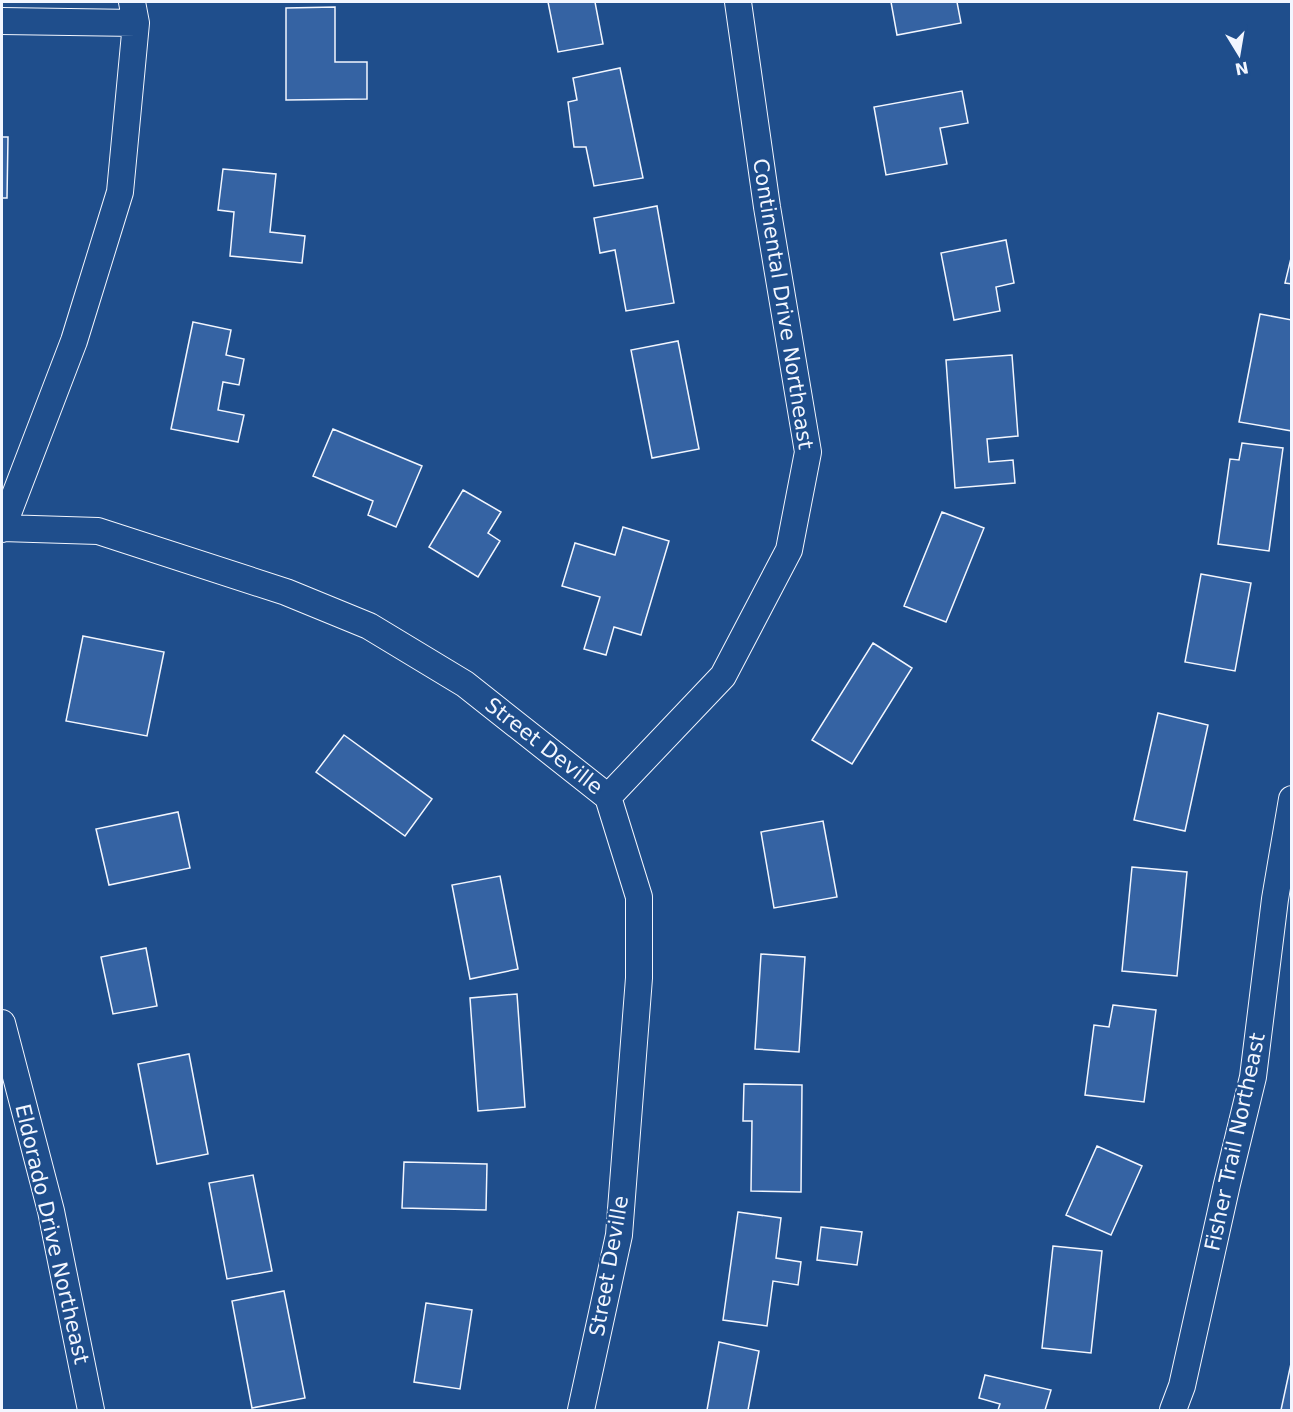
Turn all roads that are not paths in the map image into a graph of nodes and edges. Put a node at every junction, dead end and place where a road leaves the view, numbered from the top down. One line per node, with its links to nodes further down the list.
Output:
1 (738, 2): 5 (street, Continental Drive Northeast)
2 (134, 12): 3 (street); 4 (street)
3 (2, 21)
4 (2, 528): 5 (street, Street Deville)
5 (608, 797): 9 (street, Street Deville)
6 (1292, 800): 10 (street, Fisher Trail Northeast)
7 (2, 1023): 8 (street, Eldorado Drive Northeast)
8 (91, 1410)
9 (581, 1410)
10 (1173, 1410)

